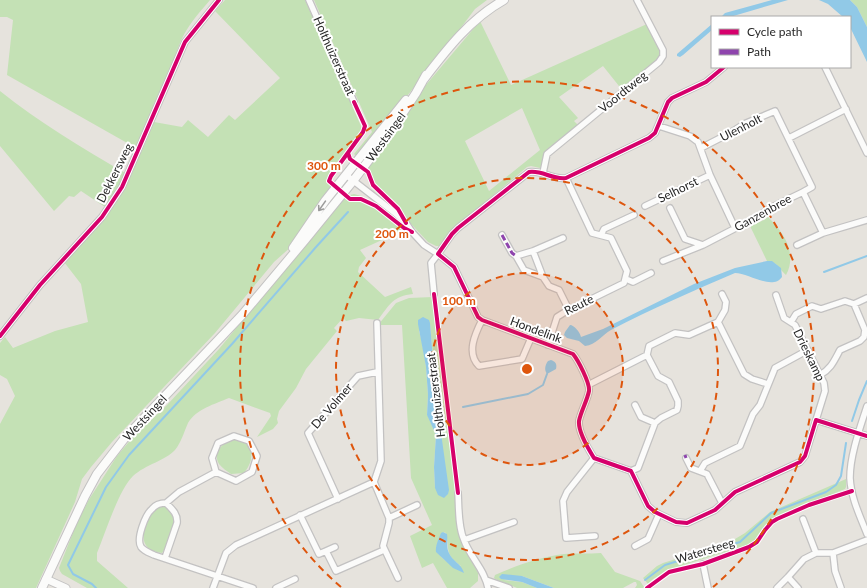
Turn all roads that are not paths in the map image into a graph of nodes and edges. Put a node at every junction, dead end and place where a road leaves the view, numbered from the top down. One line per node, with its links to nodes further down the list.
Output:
1 (219, 0): 49 (street, Dekkersweg)
2 (309, 0): 8 (street, Holthuizerstraat)
3 (504, 0): 7 (main road, Westsingel)
4 (636, 0): 14 (street, Voordtweg)
5 (723, 68): 10 (street)
6 (826, 68): 9 (street)
7 (426, 75): 15 (main road, Westsingel); 18 (main road, Westsingel)
8 (354, 102)
9 (846, 109): 11 (street); 13 (street)
10 (659, 126): 12 (street, Selhorst); 17 (street)
11 (789, 138): 12 (street, Ulenholt); 19 (street, Ulenholt)
12 (701, 148): 16 (street, Selhorst)
13 (867, 153)
14 (543, 173): 17 (street); 32 (street)
15 (346, 175): 18 (street); 35 (main road, Westsingel, one-way to 35)
16 (710, 175): 20 (street, Selhorst); 24 (street, Selhorst)
17 (566, 178): 27 (street)
18 (353, 181): 32 (street); 35 (main road, Westsingel)
19 (803, 192): 24 (street, Ganzenbree); 25 (street, Ganzenbree)
20 (645, 206)
21 (670, 208): 29 (street)
22 (634, 215): 27 (street)
23 (867, 220): 25 (street)
24 (735, 228): 29 (street, Ganzenbree)
25 (823, 234): 30 (street)
26 (502, 235): 33 (street)
27 (601, 235): 38 (street)
28 (563, 238): 31 (street)
29 (703, 245): 34 (street, Ganzenbree)
30 (797, 245)
31 (533, 251): 33 (street); 37 (street)
32 (438, 254): 39 (street); 45 (street)
33 (516, 256): 37 (street)
34 (663, 261)
35 (280, 269): 95 (main road, Westsingel)
36 (651, 273): 38 (street, Reute)
37 (543, 277): 44 (street)
38 (626, 279): 44 (street, Reute)
39 (434, 294)
40 (722, 294): 47 (street)
41 (776, 295): 48 (street, Drieskamp)
42 (867, 298): 43 (street)
43 (854, 304): 48 (street); 55 (street)
44 (569, 310): 51 (street, Reute)
45 (482, 320): 50 (street, Hondelink); 50 (street)
46 (377, 322): 54 (street)
47 (718, 322): 53 (street); 56 (street)
48 (791, 322): 52 (street, Drieskamp)
49 (0, 336)
50 (531, 338): 51 (street, Hondelink)
51 (548, 345): 57 (street, Hondelink)
52 (808, 350): 55 (street, Drieskamp); 56 (street)
53 (647, 355): 57 (street); 61 (street)
54 (377, 372): 69 (street); 71 (street, De Volmer)
55 (820, 375): 60 (street, Drieskamp)
56 (768, 384): 66 (street)
57 (588, 385): 64 (street)
58 (635, 405): 61 (street)
59 (867, 406): 62 (street)
60 (816, 420): 62 (street); 73 (street)
61 (655, 423): 68 (street)
62 (858, 433): 63 (street); 80 (street)
63 (867, 436)
64 (594, 458): 68 (street); 81 (street)
65 (686, 458): 66 (street)
66 (700, 471): 73 (street)
67 (216, 472): 67 (street); 72 (street)
68 (631, 472): 75 (street)
69 (374, 482): 71 (street); 77 (street)
70 (458, 493): 82 (street)
71 (338, 499): 76 (street)
72 (166, 503): 90 (street); 90 (street)
73 (722, 503): 75 (street)
74 (417, 505): 77 (street)
75 (659, 514): 84 (street)
76 (300, 515): 87 (street); 92 (street)
77 (389, 518): 86 (street)
78 (803, 519): 88 (street)
79 (514, 522): 82 (street)
80 (867, 534)
81 (595, 536)
82 (464, 540): 97 (street)
83 (867, 540): 89 (street)
84 (635, 546)
85 (335, 547): 87 (street)
86 (384, 550): 87 (street); 94 (street)
87 (326, 551)
88 (816, 553): 89 (street); 93 (street)
89 (833, 553): 108 (street)
90 (165, 558): 92 (street)
91 (703, 564): 105 (street)
92 (217, 576): 100 (street); 101 (street)
93 (788, 577): 106 (street); 107 (street)
94 (398, 578)
95 (46, 579): 98 (main road, Westsingel); 99 (street)
96 (295, 579): 102 (street)
97 (486, 580): 103 (street); 104 (street)
98 (42, 588)
99 (66, 588)
100 (212, 588)
101 (253, 588)
102 (276, 588)
103 (488, 588)
104 (509, 588)
105 (708, 588)
106 (777, 588)
107 (798, 588)
108 (841, 588)

